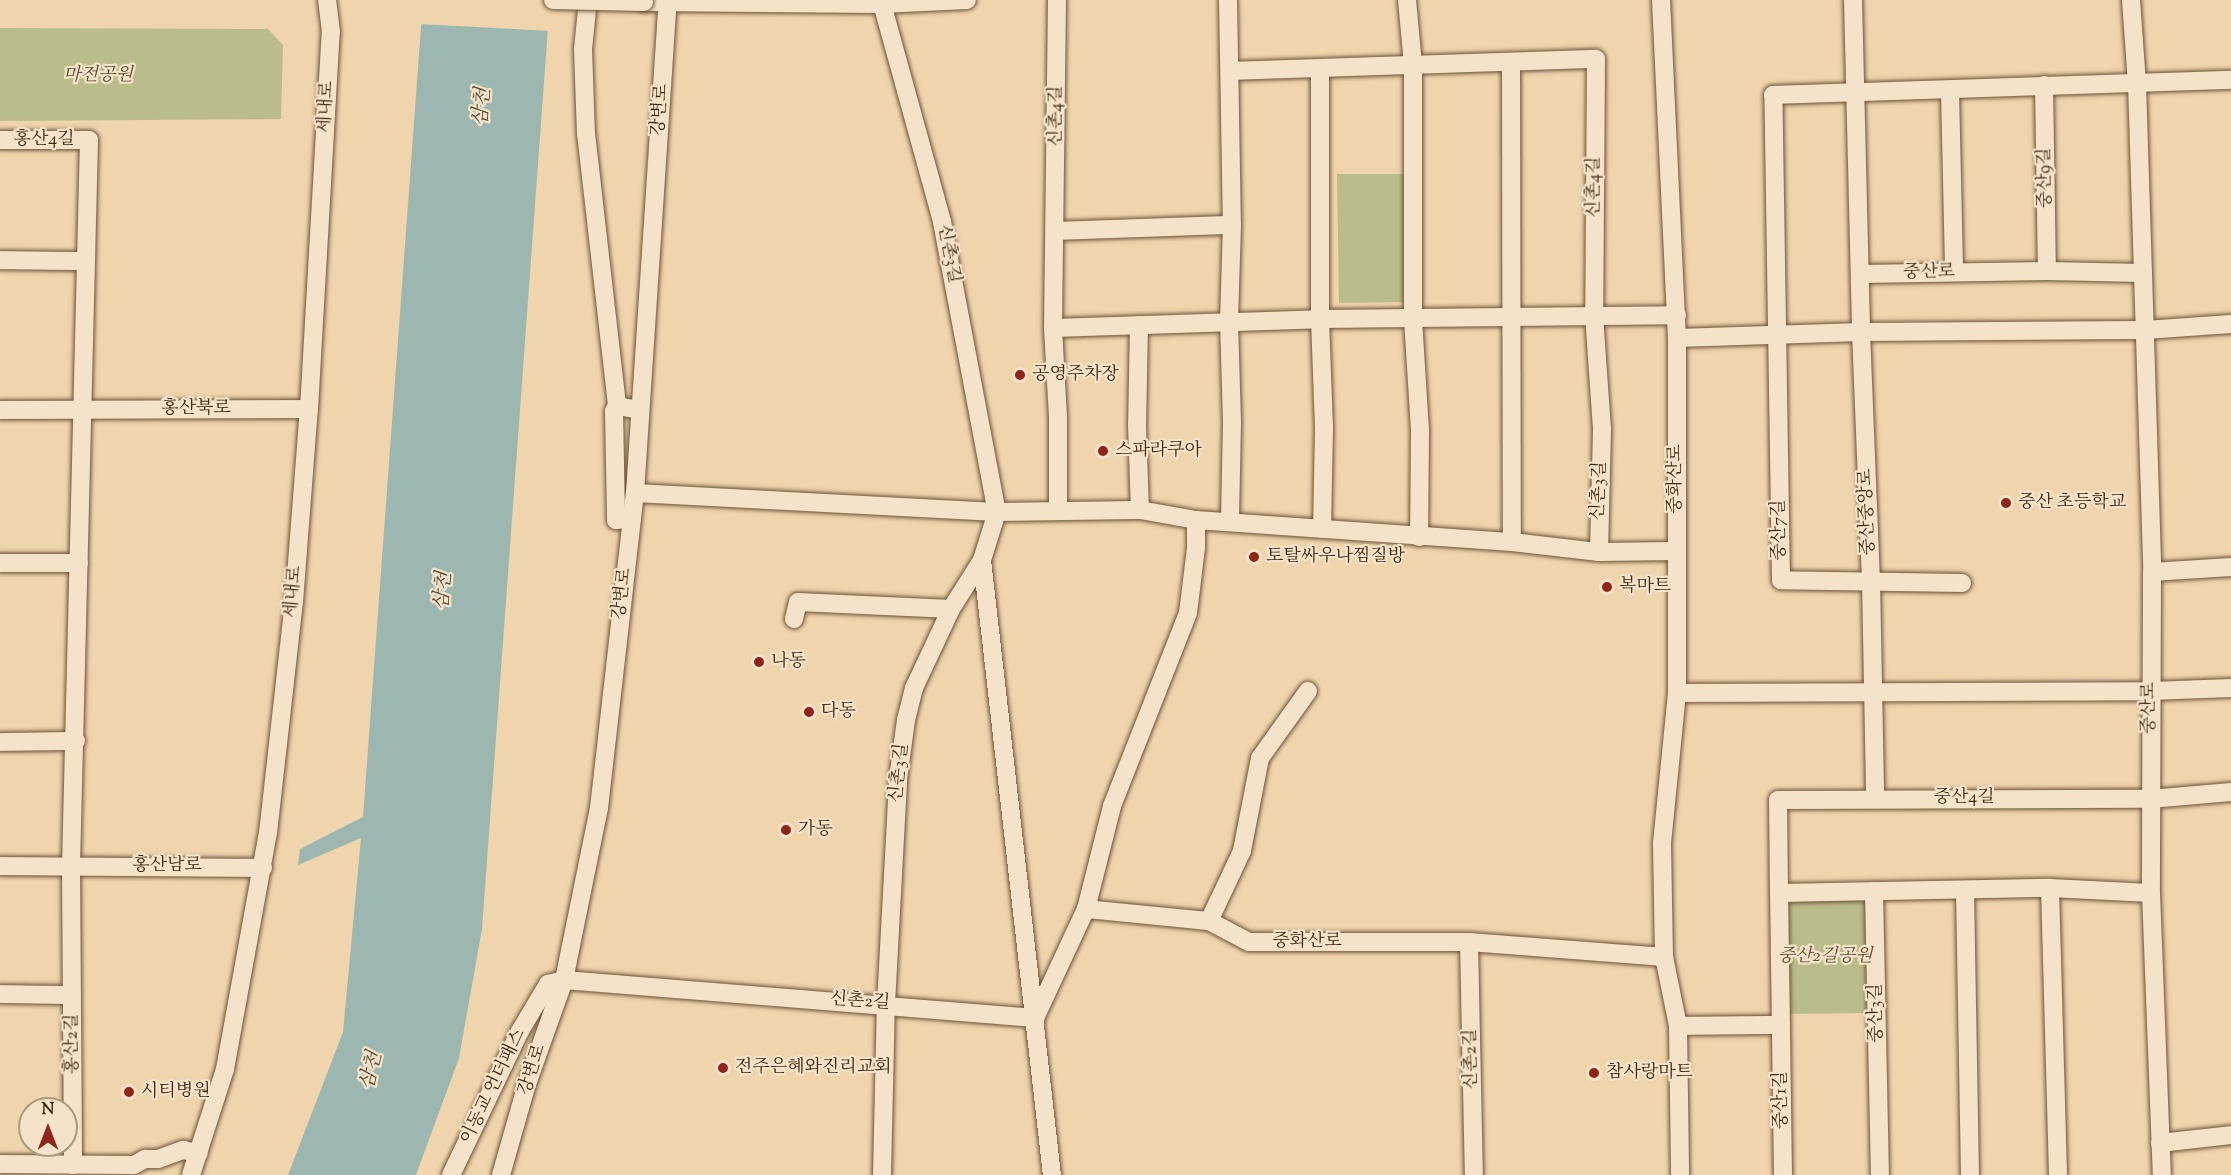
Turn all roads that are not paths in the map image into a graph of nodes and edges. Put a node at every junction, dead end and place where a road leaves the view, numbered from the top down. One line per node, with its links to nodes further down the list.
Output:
1 (327, 0): 45 (street, 세내로)
2 (553, 0): 11 (street, bridge)
3 (588, 0): 44 (street)
4 (967, 0): 12 (street)
5 (1057, 0): 24 (street, 신촌4길)
6 (1228, 0): 16 (street)
7 (1407, 0): 14 (street)
8 (1661, 0): 32 (street, 중화산로)
9 (1853, 0): 21 (street)
10 (2131, 0): 18 (street, 중산로)
11 (668, 1): 12 (street); 48 (street, 강변로)
12 (881, 2): 53 (street, 신촌3길)
13 (1511, 62): 14 (street); 31 (street, 신촌4길); 33 (street)
14 (1413, 65): 15 (street); 35 (street)
15 (1320, 68): 16 (street); 34 (street)
16 (1230, 71): 23 (street)
17 (2231, 80): 18 (street)
18 (2137, 83): 19 (street); 29 (street, 중산로)
19 (2044, 85): 20 (street); 27 (street, 중산9길)
20 (1950, 91): 21 (street); 28 (street)
21 (1855, 94): 30 (street); 42 (street, 중산7길)
22 (0, 140): 26 (street, 홍산4길)
23 (1232, 225): 24 (street); 36 (street)
24 (1056, 231): 39 (street, 신촌4길)
25 (0, 260): 26 (street)
26 (86, 261): 47 (street)
27 (2048, 271): 28 (street, 중산로); 29 (street, 중산로)
28 (1954, 272): 30 (street, 중산로)
29 (2143, 273): 40 (street, 중산로)
30 (1860, 274): 41 (street)
31 (1594, 315): 32 (street); 33 (street); 49 (street, 신촌4길)
32 (1677, 315): 43 (street, 중화산로)
33 (1512, 316): 35 (street); 59 (street)
34 (1320, 319): 35 (street); 36 (street); 57 (street)
35 (1413, 319): 58 (street)
36 (1229, 321): 38 (street); 56 (street)
37 (2231, 324): 40 (street)
38 (1139, 325): 39 (street); 51 (street)
39 (1053, 328): 52 (street, 신촌4길)
40 (2145, 330): 41 (street); 66 (street, 중산로)
41 (1861, 332): 42 (street); 67 (street, 중산중앙로)
42 (1777, 334): 43 (street); 67 (street, 중산7길)
43 (1677, 338): 60 (street, 중화산로)
44 (617, 406): 48 (street); 54 (street)
45 (309, 409): 47 (street, 홍산북로); 83 (street, 세내로)
46 (0, 410): 47 (street, 홍산북로)
47 (82, 410): 64 (street)
48 (640, 410): 50 (street, 강변로)
49 (1602, 429): 61 (street, 신촌3길)
50 (635, 493): 53 (street); 54 (street, 강변로)
51 (1140, 510): 52 (street); 55 (street)
52 (1058, 511): 53 (street)
53 (997, 512): 62 (street, 신촌3길)
54 (632, 519): 93 (street, 강변로)
55 (1196, 520): 56 (street); 89 (street)
56 (1230, 521): 57 (street)
57 (1322, 529): 58 (street)
58 (1419, 537): 59 (street)
59 (1512, 542): 61 (street)
60 (1676, 551): 61 (street); 75 (street, 중화산로)
61 (1599, 552)
62 (982, 560): 69 (street, 신촌3길); 97 (street, 신촌3길)
63 (0, 562): 64 (street)
64 (79, 563): 76 (street)
65 (2231, 567): 66 (street)
66 (2151, 572): 73 (street, 중산로)
67 (1871, 580): 68 (street, 중산7길); 72 (street, 중산중앙로)
68 (1962, 583)
69 (951, 609): 70 (street); 96 (street, 신촌3길)
70 (794, 619)
71 (2231, 688): 73 (street)
72 (1874, 691): 73 (street); 75 (street); 79 (street, 중산중앙로)
73 (2150, 691): 80 (street, 중산로)
74 (1308, 692): 90 (street)
75 (1677, 693): 92 (street, 중화산로)
76 (76, 741): 77 (street); 82 (street)
77 (0, 742)
78 (2231, 792): 80 (street, 중산4길)
79 (1875, 798): 80 (street, 중산4길); 87 (street, 중산4길)
80 (2150, 799): 88 (street, 중산로)
81 (0, 866): 82 (street, 홍산남로)
82 (71, 866): 83 (street, 홍산남로); 95 (street, 홍산2길)
83 (263, 868): 102 (street, 세내로)
84 (2050, 888): 85 (street); 88 (street); 116 (street)
85 (1965, 890): 86 (street); 115 (street)
86 (1874, 891): 87 (street); 114 (street, 중산3길)
87 (1779, 893): 98 (street)
88 (2151, 893): 101 (street, 중산로)
89 (1086, 909): 90 (street); 97 (street)
90 (1209, 921): 91 (street, 중화산로)
91 (1469, 942): 92 (street, 중화산로); 111 (street, 신촌2길)
92 (1664, 957): 99 (street, 중화산로)
93 (564, 980): 96 (street, 신촌2길); 107 (street, 이동교 언더패스); 108 (street, 강변로)
94 (0, 994): 95 (street, 홍산2길)
95 (72, 994): 104 (street, 홍산2길)
96 (886, 1004): 97 (street, 신촌2길); 109 (street, 신촌3길)
97 (1035, 1018): 110 (street, 신촌3길)
98 (1781, 1024): 99 (street); 113 (street, 중산1길)
99 (1678, 1026): 112 (street, 중화산로)
100 (2231, 1135): 101 (street)
101 (2160, 1143): 117 (street, 중산로)
102 (199, 1154): 105 (street); 106 (street, 세내로)
103 (0, 1164): 104 (street)
104 (73, 1165): 105 (street)
105 (141, 1170)
106 (191, 1175)
107 (451, 1175)
108 (501, 1175)
109 (882, 1175)
110 (1052, 1175)
111 (1474, 1175)
112 (1680, 1175)
113 (1783, 1175)
114 (1880, 1175)
115 (1970, 1175)
116 (2058, 1175)
117 (2162, 1175)

